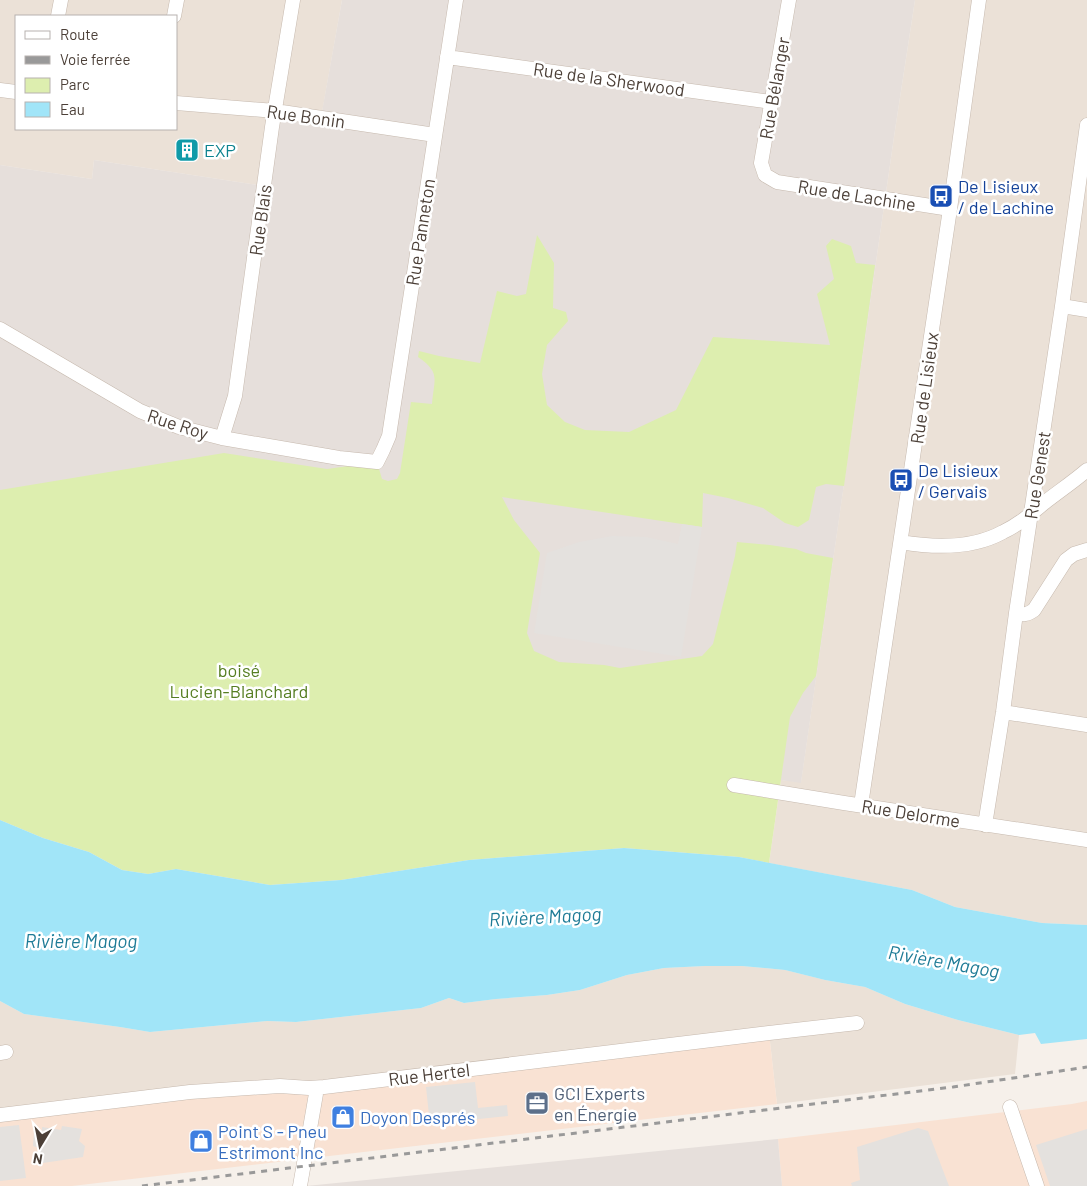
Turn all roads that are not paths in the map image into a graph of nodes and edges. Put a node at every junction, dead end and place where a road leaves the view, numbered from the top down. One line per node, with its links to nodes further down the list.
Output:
1 (60, 0): 7 (street)
2 (177, 0): 8 (street)
3 (293, 0): 14 (street, Rue Blais)
4 (456, 0): 9 (street, Rue Panneton)
5 (789, 0): 12 (street, Rue Bélanger)
6 (979, 0): 18 (street, Rue de Lisieux)
7 (58, 15)
8 (174, 15)
9 (447, 57): 12 (street, Rue de la Sherwood); 16 (street, Rue Panneton)
10 (0, 90): 11 (street)
11 (15, 92)
12 (772, 102): 17 (street, Rue Bélanger)
13 (178, 103): 14 (street, Rue Bonin)
14 (275, 111): 16 (street, Rue Bonin); 22 (street, Rue Blais)
15 (1087, 125): 19 (street, Rue Genest)
16 (434, 135): 23 (street, Rue Panneton)
17 (765, 175): 18 (street, Rue de Lachine)
18 (950, 210): 26 (street, Rue de Lisieux)
19 (1062, 306): 20 (street); 25 (street, Rue Genest)
20 (1087, 310)
21 (0, 329): 22 (street, Rue Roy)
22 (222, 438): 23 (street, Rue Roy)
23 (377, 462)
24 (1087, 470): 25 (street)
25 (1031, 514): 26 (street); 28 (street, Rue Genest)
26 (901, 542): 32 (street, Rue de Lisieux)
27 (1087, 550): 28 (street)
28 (1016, 614): 29 (street, Rue Genest)
29 (1003, 712): 30 (street); 33 (street, Rue Genest)
30 (1087, 725)
31 (734, 785): 32 (street, Rue Delorme)
32 (861, 805): 33 (street, Rue Delorme)
33 (985, 825): 34 (street, Rue Delorme)
34 (1087, 840)
35 (857, 1023): 36 (street, Rue Hertel)
36 (317, 1088): 38 (street, Rue Hertel); 39 (street)
37 (1010, 1107): 40 (street)
38 (0, 1115)
39 (300, 1186)
40 (1036, 1186)

